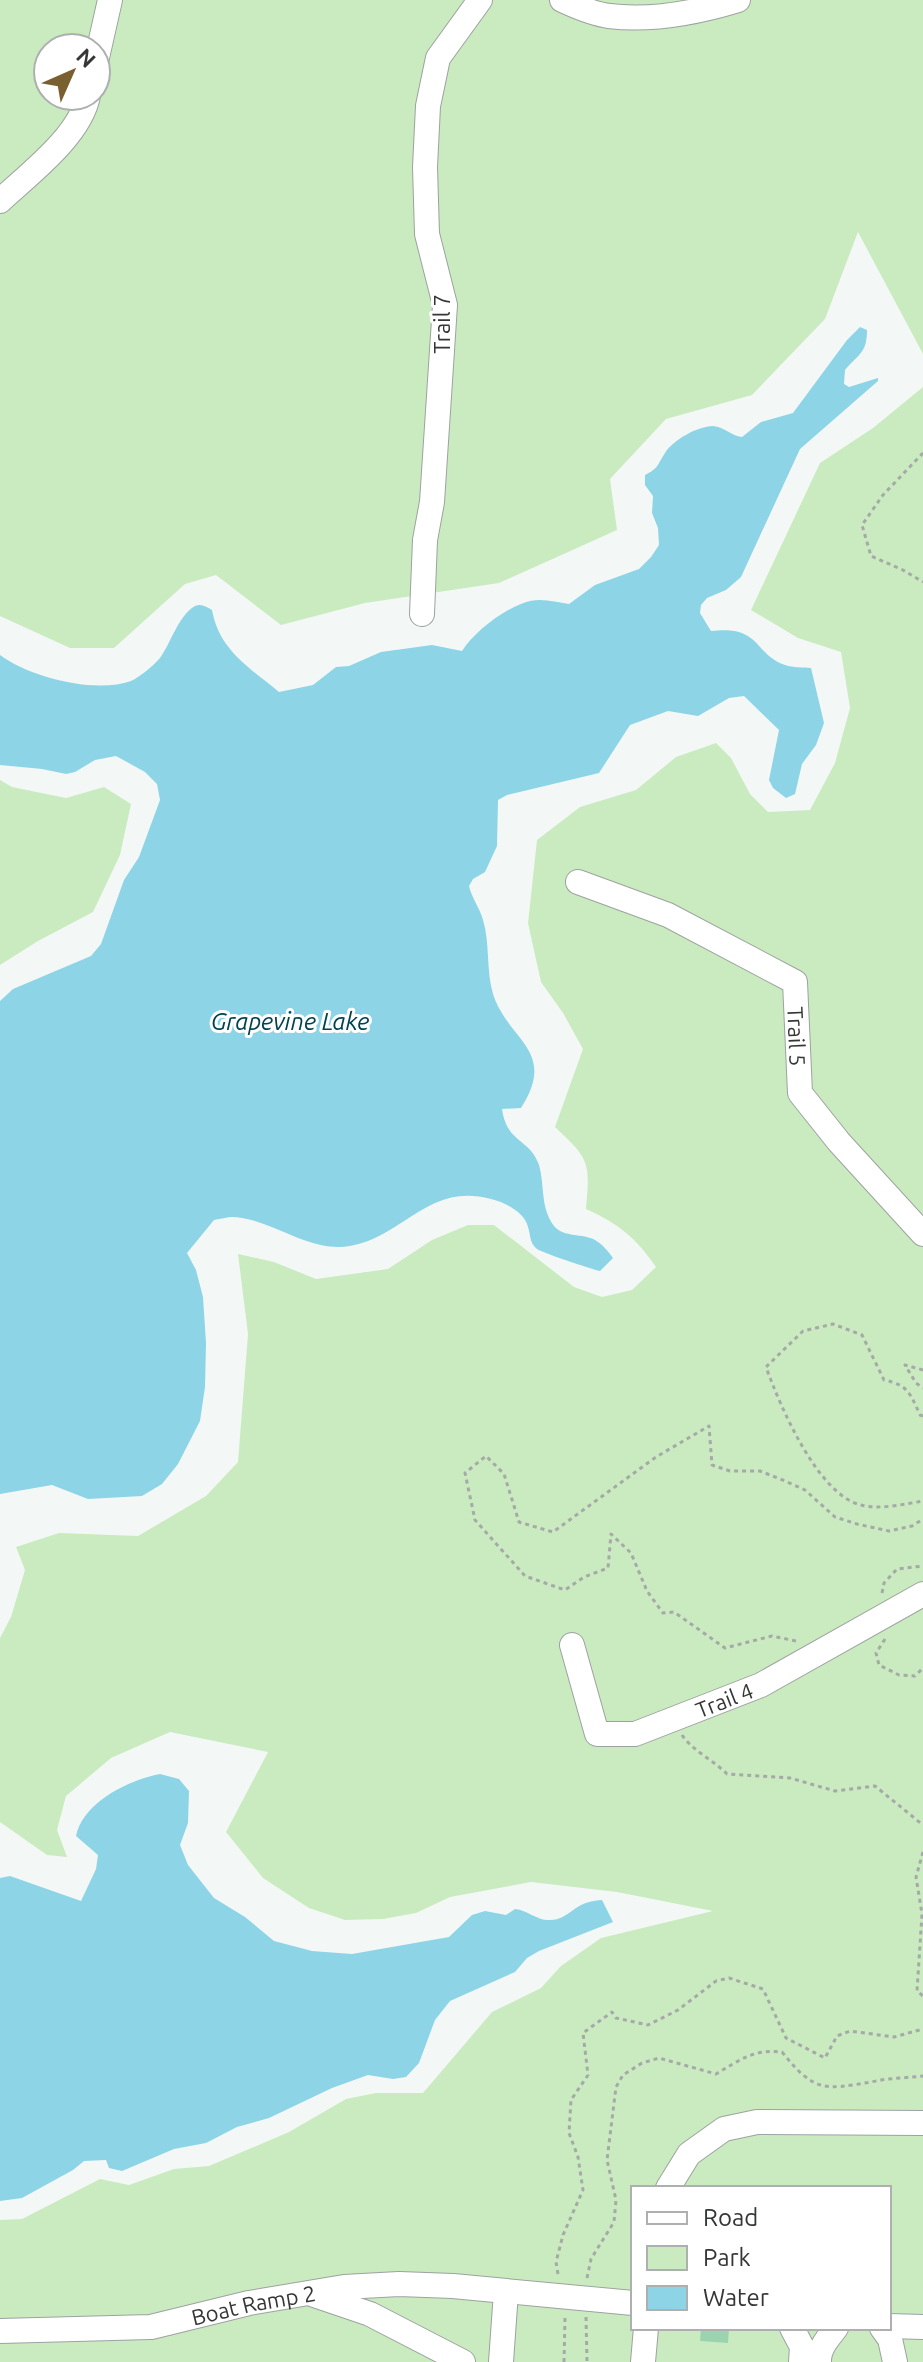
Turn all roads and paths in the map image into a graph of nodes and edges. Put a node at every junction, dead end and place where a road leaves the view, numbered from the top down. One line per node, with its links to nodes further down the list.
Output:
1 (110, 0): 5 (lane)
2 (480, 0): 10 (lane, Trail 7)
3 (562, 0): 4 (lane)
4 (738, 0)
5 (103, 32)
6 (85, 112): 7 (lane)
7 (0, 201)
8 (923, 453): 9 (path)
9 (923, 582)
10 (422, 614)
11 (578, 882): 12 (lane, Trail 5)
12 (923, 1234)
13 (923, 1370): 14 (path)
14 (923, 1388)
15 (923, 1416): 16 (path)
16 (923, 1501)
17 (923, 1519): 20 (path)
18 (923, 1594): 20 (lane, Trail 4)
19 (572, 1645): 20 (lane, Trail 4)
20 (791, 1668)
21 (680, 1731): 22 (path)
22 (923, 1825)
23 (923, 1852): 24 (path)
24 (923, 1996)
25 (923, 2029): 30 (path)
26 (923, 2123): 27 (lane)
27 (669, 2186)
28 (506, 2292): 29 (lane, Boat Ramp 2); 30 (lane, Boat Ramp 2); 40 (lane)
29 (311, 2294): 38 (lane, Boat Ramp 2); 39 (lane)
30 (560, 2297): 31 (lane, Boat Ramp 2); 41 (path)
31 (631, 2303)
32 (891, 2326): 33 (lane)
33 (923, 2327)
34 (646, 2330): 42 (lane)
35 (793, 2330): 43 (lane)
36 (834, 2330): 44 (lane)
37 (883, 2330): 45 (lane)
38 (0, 2331)
39 (463, 2362)
40 (501, 2362)
41 (564, 2362)
42 (643, 2362)
43 (801, 2362)
44 (819, 2362)
45 (895, 2362)

